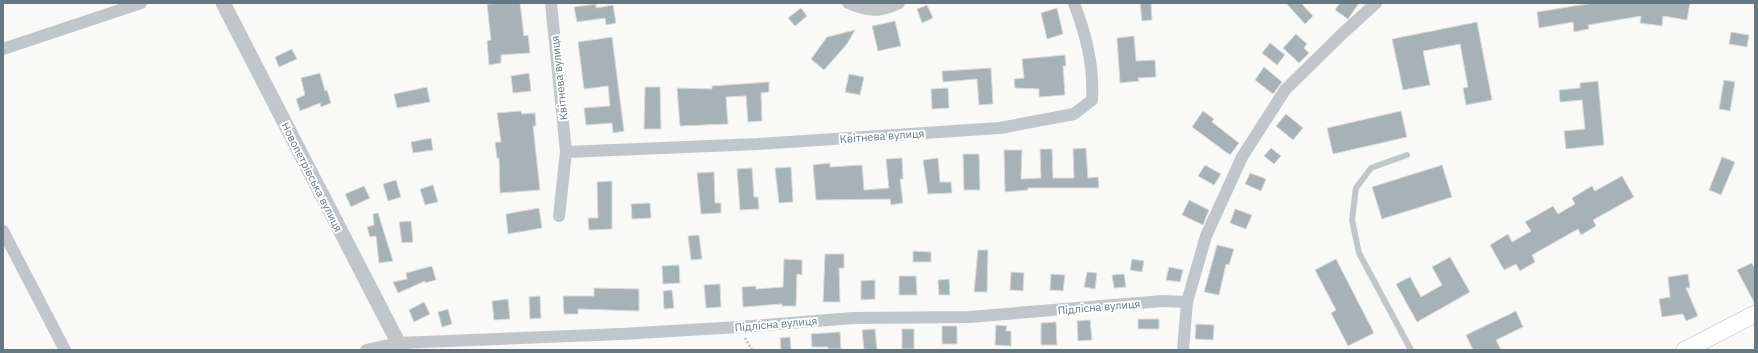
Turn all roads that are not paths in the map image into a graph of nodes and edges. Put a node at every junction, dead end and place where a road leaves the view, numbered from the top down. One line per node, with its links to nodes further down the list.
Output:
1 (141, 3): 8 (street)
2 (223, 3): 15 (street, Новопетрівська вулиця)
3 (551, 3): 9 (street, Квітнева вулиця)
4 (848, 3): 5 (street)
5 (898, 3)
6 (1074, 3): 9 (street, Квітнева вулиця)
7 (1376, 3): 13 (street)
8 (3, 49)
9 (566, 152): 11 (street, Квітнева вулиця)
10 (1407, 154): 19 (lane)
11 (559, 216)
12 (3, 231): 16 (street)
13 (1187, 302): 15 (street, Підлісна вулиця); 18 (street)
14 (1755, 314): 20 (main road)
15 (400, 346): 17 (street, Підлісна вулиця)
16 (65, 350)
17 (366, 350)
18 (1183, 350)
19 (1411, 350)
20 (1685, 350)

